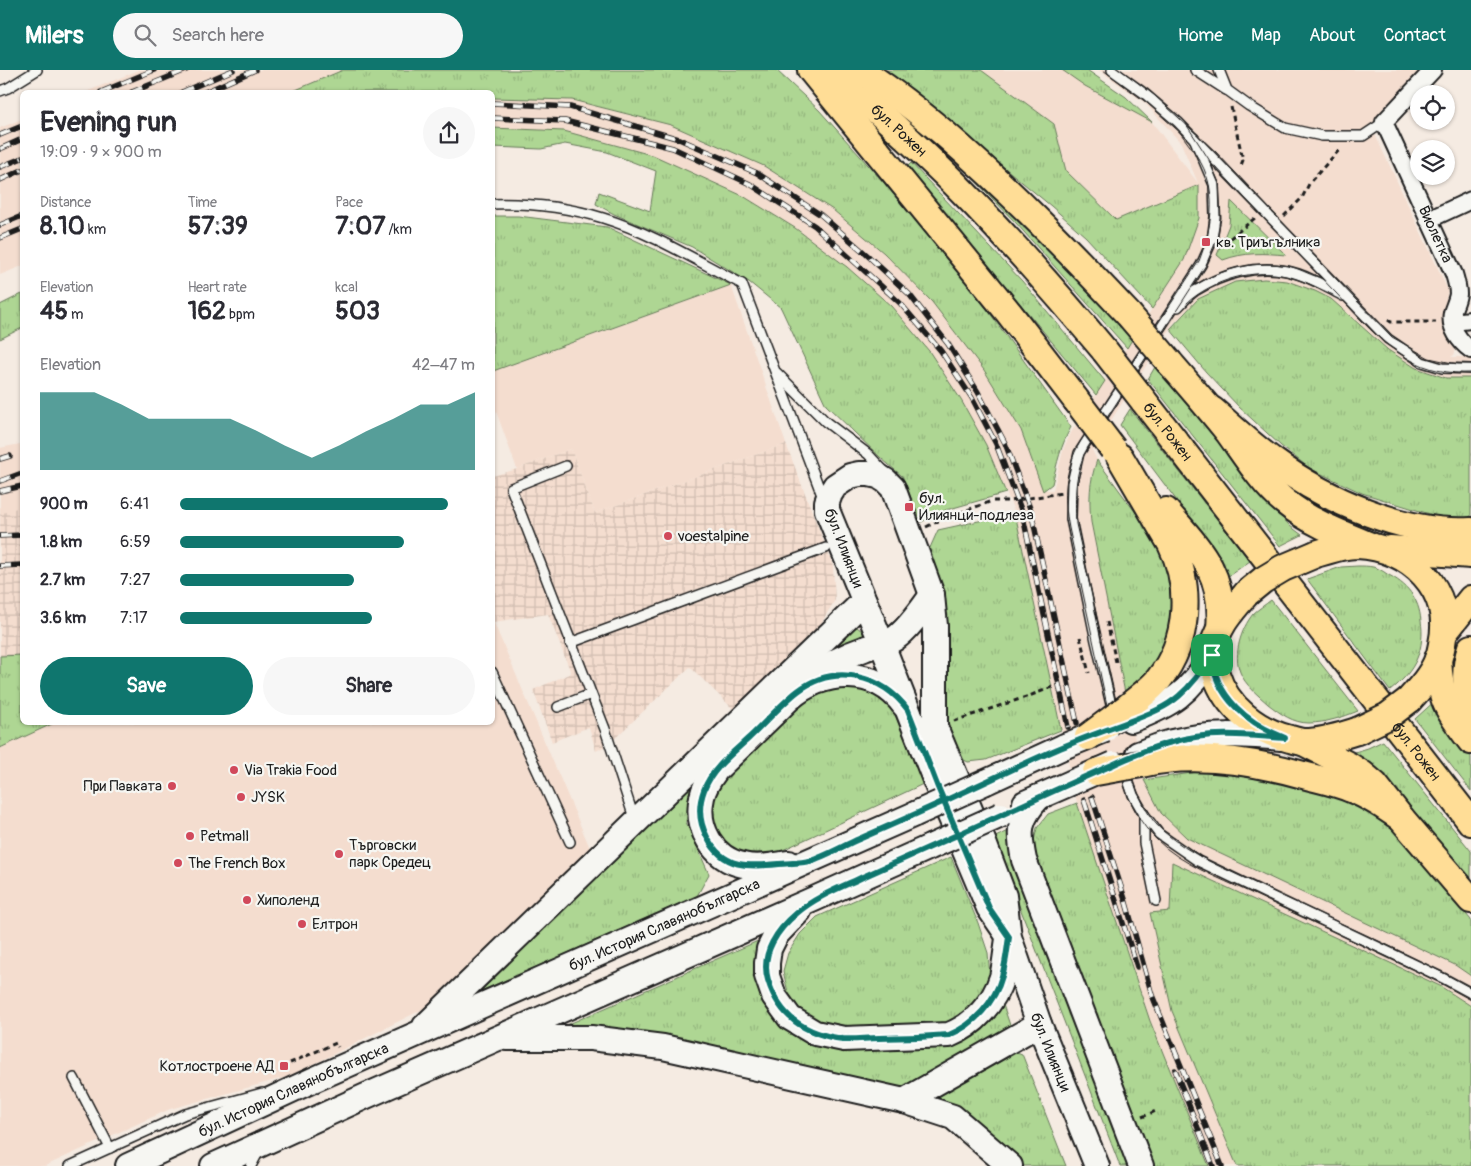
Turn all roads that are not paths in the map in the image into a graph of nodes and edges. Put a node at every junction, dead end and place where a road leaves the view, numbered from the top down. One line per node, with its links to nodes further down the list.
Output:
1 (37, 70): 10 (lane)
2 (811, 70): 24 (main road, бул. Рожен, bridge)
3 (832, 70): 58 (main road, бул. Рожен, bridge)
4 (860, 70): 23 (main road, бул. Рожен, bridge)
5 (1112, 70): 12 (lane)
6 (1195, 70): 9 (lane)
7 (1219, 70): 9 (lane)
8 (1433, 70): 11 (street)
9 (1227, 90): 11 (lane)
10 (0, 91)
11 (1384, 122): 15 (street, Виолетка)
12 (1194, 138): 16 (lane); 17 (lane)
13 (1471, 200): 15 (street)
14 (495, 204): 22 (lane)
15 (1428, 220): 19 (street, Виолетка)
16 (1350, 300): 17 (lane); 21 (lane)
17 (1167, 317): 48 (lane)
18 (1471, 320): 19 (street)
19 (1452, 322): 20 (street)
20 (1471, 350)
21 (1471, 369)
22 (775, 370): 26 (lane); 27 (lane)
23 (1212, 410): 28 (main road); 29 (main road, бул. Рожен)
24 (1117, 453): 35 (main road, бул. Рожен); 48 (main road)
25 (566, 466): 37 (lane)
26 (893, 488): 27 (main road, бул. Илиянци); 32 (main road, бул. Илиянци)
27 (827, 510): 34 (main road, бул. Илиянци)
28 (1471, 531)
29 (1377, 547): 31 (main road); 35 (main road, bridge); 36 (main road)
30 (826, 548): 37 (lane)
31 (1471, 555)
32 (932, 595): 38 (main road); 64 (main road, бул. Илиянци)
33 (1471, 599): 36 (main road)
34 (864, 601): 38 (main road, бул. Илиянци); 57 (main road)
35 (1220, 628): 40 (main road)
36 (1444, 633): 41 (main road)
37 (570, 643): 43 (lane)
38 (882, 644): 44 (main road); 47 (main road, бул. Илиянци)
39 (1471, 648): 46 (main road)
40 (1212, 655): 48 (main road); 49 (main road)
41 (1438, 659): 49 (main road, bridge); 50 (main road)
42 (495, 679): 59 (lane)
43 (591, 694): 45 (lane); 57 (lane)
44 (790, 698): 47 (main road); 60 (main road)
45 (558, 707)
46 (1471, 708)
47 (908, 710): 64 (main road, бул. Илиянци)
48 (1124, 712): 51 (main road, bridge)
49 (1294, 740): 52 (main road); 56 (main road)
50 (1471, 740)
51 (1077, 741): 60 (main road, бул. История Славянобългарска, bridge)
52 (1136, 767): 53 (main road, bridge); 55 (lane); 56 (main road)
53 (1084, 777): 54 (main road)
54 (1039, 797): 61 (main road, bridge); 80 (main road)
55 (1144, 814): 63 (lane); 65 (lane)
56 (1401, 818): 62 (main road)
57 (636, 822): 67 (main road)
58 (1471, 822)
59 (570, 842)
60 (811, 861): 67 (main road, бул. История Славянобългарска)
61 (814, 899): 64 (main road); 68 (main road)
62 (1471, 900)
63 (1156, 901)
64 (1009, 937): 66 (main road, бул. Илиянци)
65 (1471, 993)
66 (1039, 1024): 71 (main road); 79 (main road, бул. Илиянци)
67 (414, 1037): 70 (main road, бул. История Славянобългарска)
68 (497, 1038): 71 (main road); 72 (main road)
69 (74, 1078): 73 (lane)
70 (313, 1080): 73 (lane); 75 (main road, бул. История Славянобългарска)
71 (904, 1101): 78 (main road)
72 (262, 1144): 76 (main road); 77 (lane)
73 (110, 1148): 74 (lane)
74 (70, 1166)
75 (128, 1166)
76 (213, 1166)
77 (251, 1166)
78 (1010, 1166)
79 (1097, 1166)
80 (1141, 1166)

